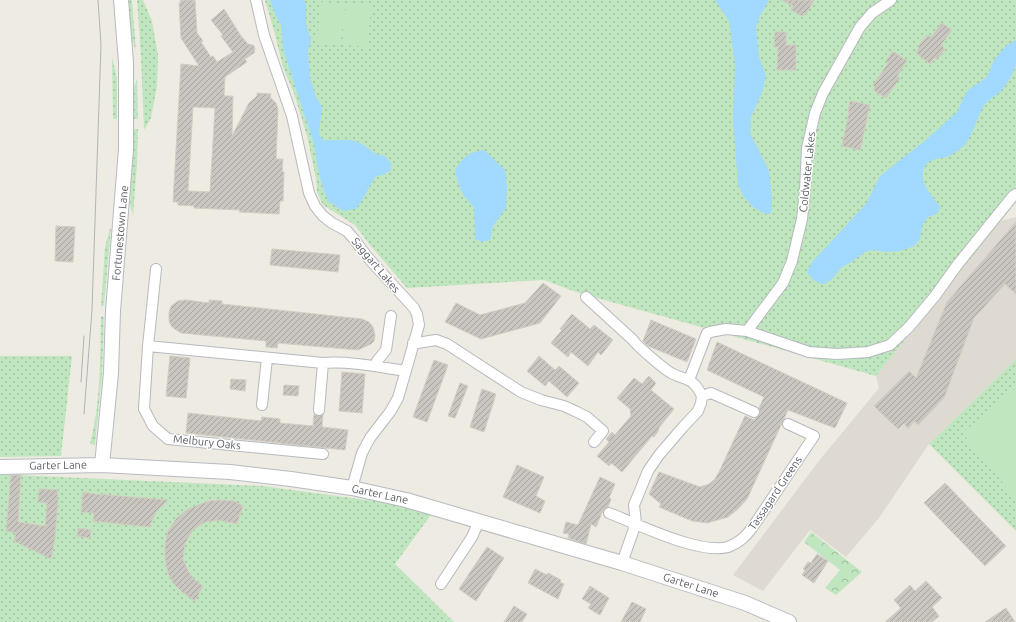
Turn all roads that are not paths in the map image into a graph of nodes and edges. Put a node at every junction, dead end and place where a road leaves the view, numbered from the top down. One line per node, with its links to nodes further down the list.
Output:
1 (121, 0): 23 (street, Fortunestown Lane)
2 (256, 0): 9 (street, Saggart Lakes)
3 (891, 0): 8 (street, Coldwater Lakes)
4 (1015, 197): 8 (street)
5 (156, 269): 10 (street, Melbury Oaks)
6 (586, 297): 15 (street)
7 (391, 316): 13 (street)
8 (747, 331): 15 (street)
9 (413, 342): 14 (street, Saggart Lakes); 21 (street)
10 (148, 346): 11 (street); 22 (street, Melbury Oaks)
11 (267, 358): 12 (street); 17 (street)
12 (323, 363): 13 (street); 18 (street)
13 (375, 366): 14 (street)
14 (406, 371): 25 (street, Saggart Lakes)
15 (689, 380): 16 (street)
16 (702, 396): 19 (street); 28 (street)
17 (262, 405)
18 (319, 410)
19 (754, 412)
20 (788, 424): 28 (street, Tassagard Greens)
21 (594, 442)
22 (323, 454)
23 (102, 465): 24 (street, Garter Lane); 25 (street, Garter Lane)
24 (0, 467)
25 (352, 488): 27 (street, Garter Lane)
26 (609, 513): 28 (street, Tassagard Greens)
27 (479, 521): 29 (street, Garter Lane); 30 (street)
28 (636, 523): 29 (street)
29 (622, 563): 31 (street, Garter Lane)
30 (441, 584)
31 (789, 622)

